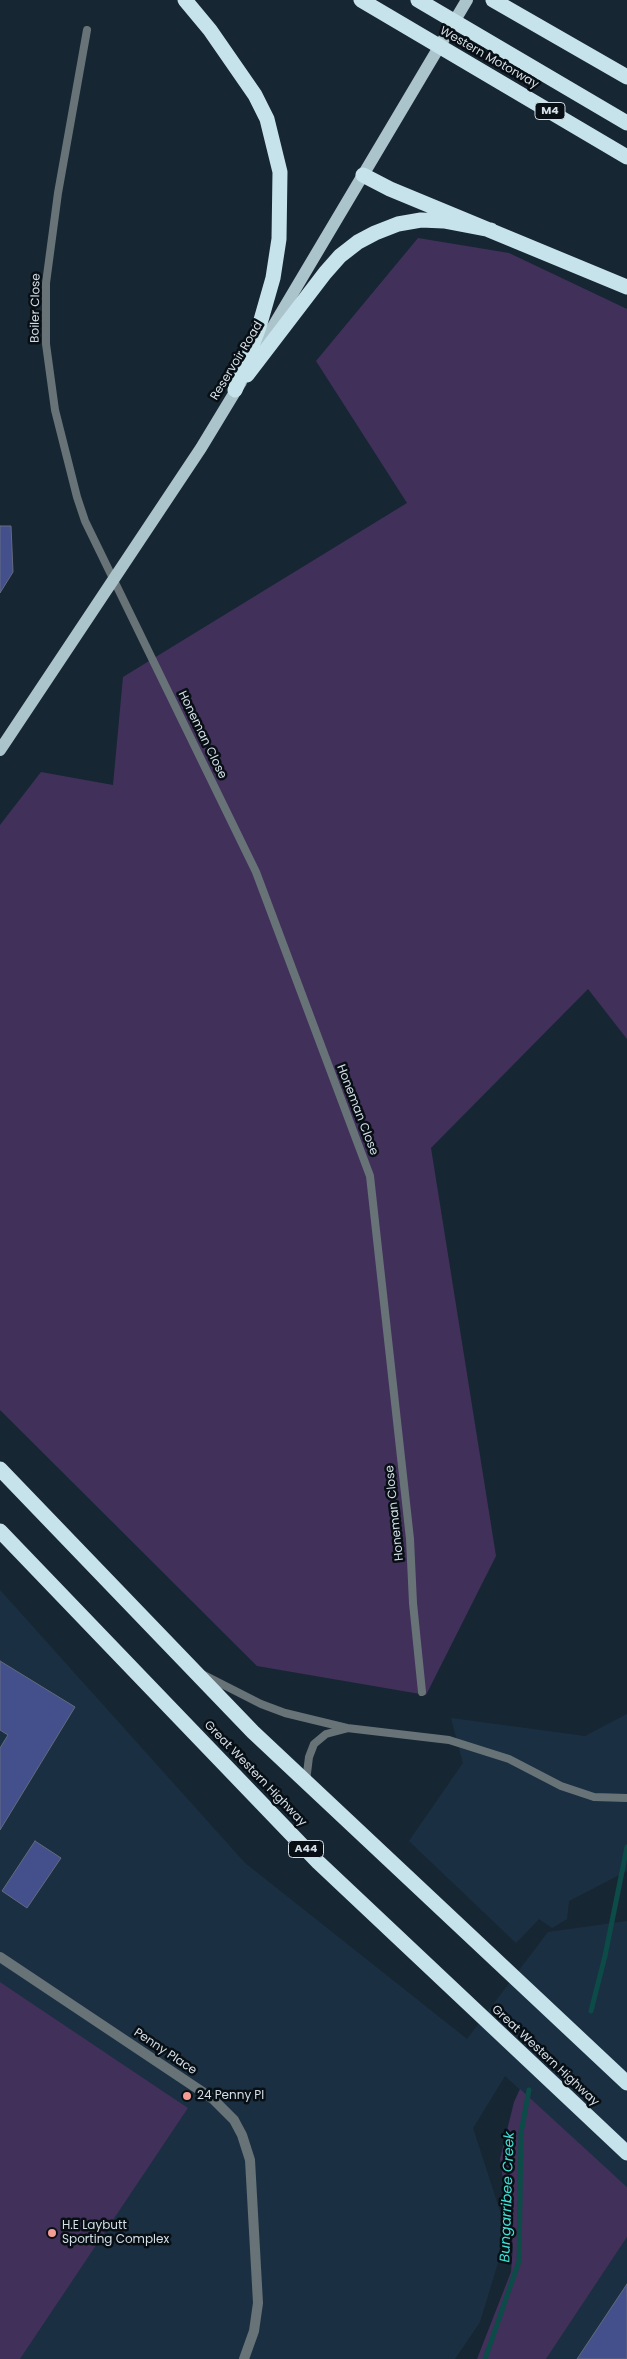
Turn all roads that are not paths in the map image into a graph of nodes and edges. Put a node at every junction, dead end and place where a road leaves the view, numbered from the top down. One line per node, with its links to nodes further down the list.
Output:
1 (185, 0): 13 (highway)
2 (361, 0): 9 (highway, Western Motorway / M4)
3 (467, 0): 10 (main road, Reservoir Road)
4 (493, 0): 7 (highway)
5 (422, 2): 8 (highway, Western Motorway / M4)
6 (86, 30): 14 (lane, Boiler Close)
7 (627, 77)
8 (627, 123)
9 (627, 157)
10 (363, 176): 11 (highway); 13 (main road, Reservoir Road)
11 (491, 230): 12 (highway); 13 (highway)
12 (627, 286)
13 (235, 390): 14 (main road, Reservoir Road)
14 (114, 577): 15 (main road, Reservoir Road); 21 (lane, Honeman Close)
15 (14, 727): 16 (main road, Reservoir Road); 17 (main road, Reservoir Road)
16 (0, 745)
17 (0, 750)
18 (0, 1469): 20 (highway)
19 (0, 1531): 27 (highway, Great Western Highway / A44)
20 (187, 1666): 22 (lane); 23 (highway)
21 (422, 1692)
22 (347, 1728): 23 (lane); 24 (lane)
23 (306, 1782): 26 (highway)
24 (627, 1798)
25 (0, 1957): 28 (street, Penny Place)
26 (627, 2083)
27 (627, 2153)
28 (244, 2359)

